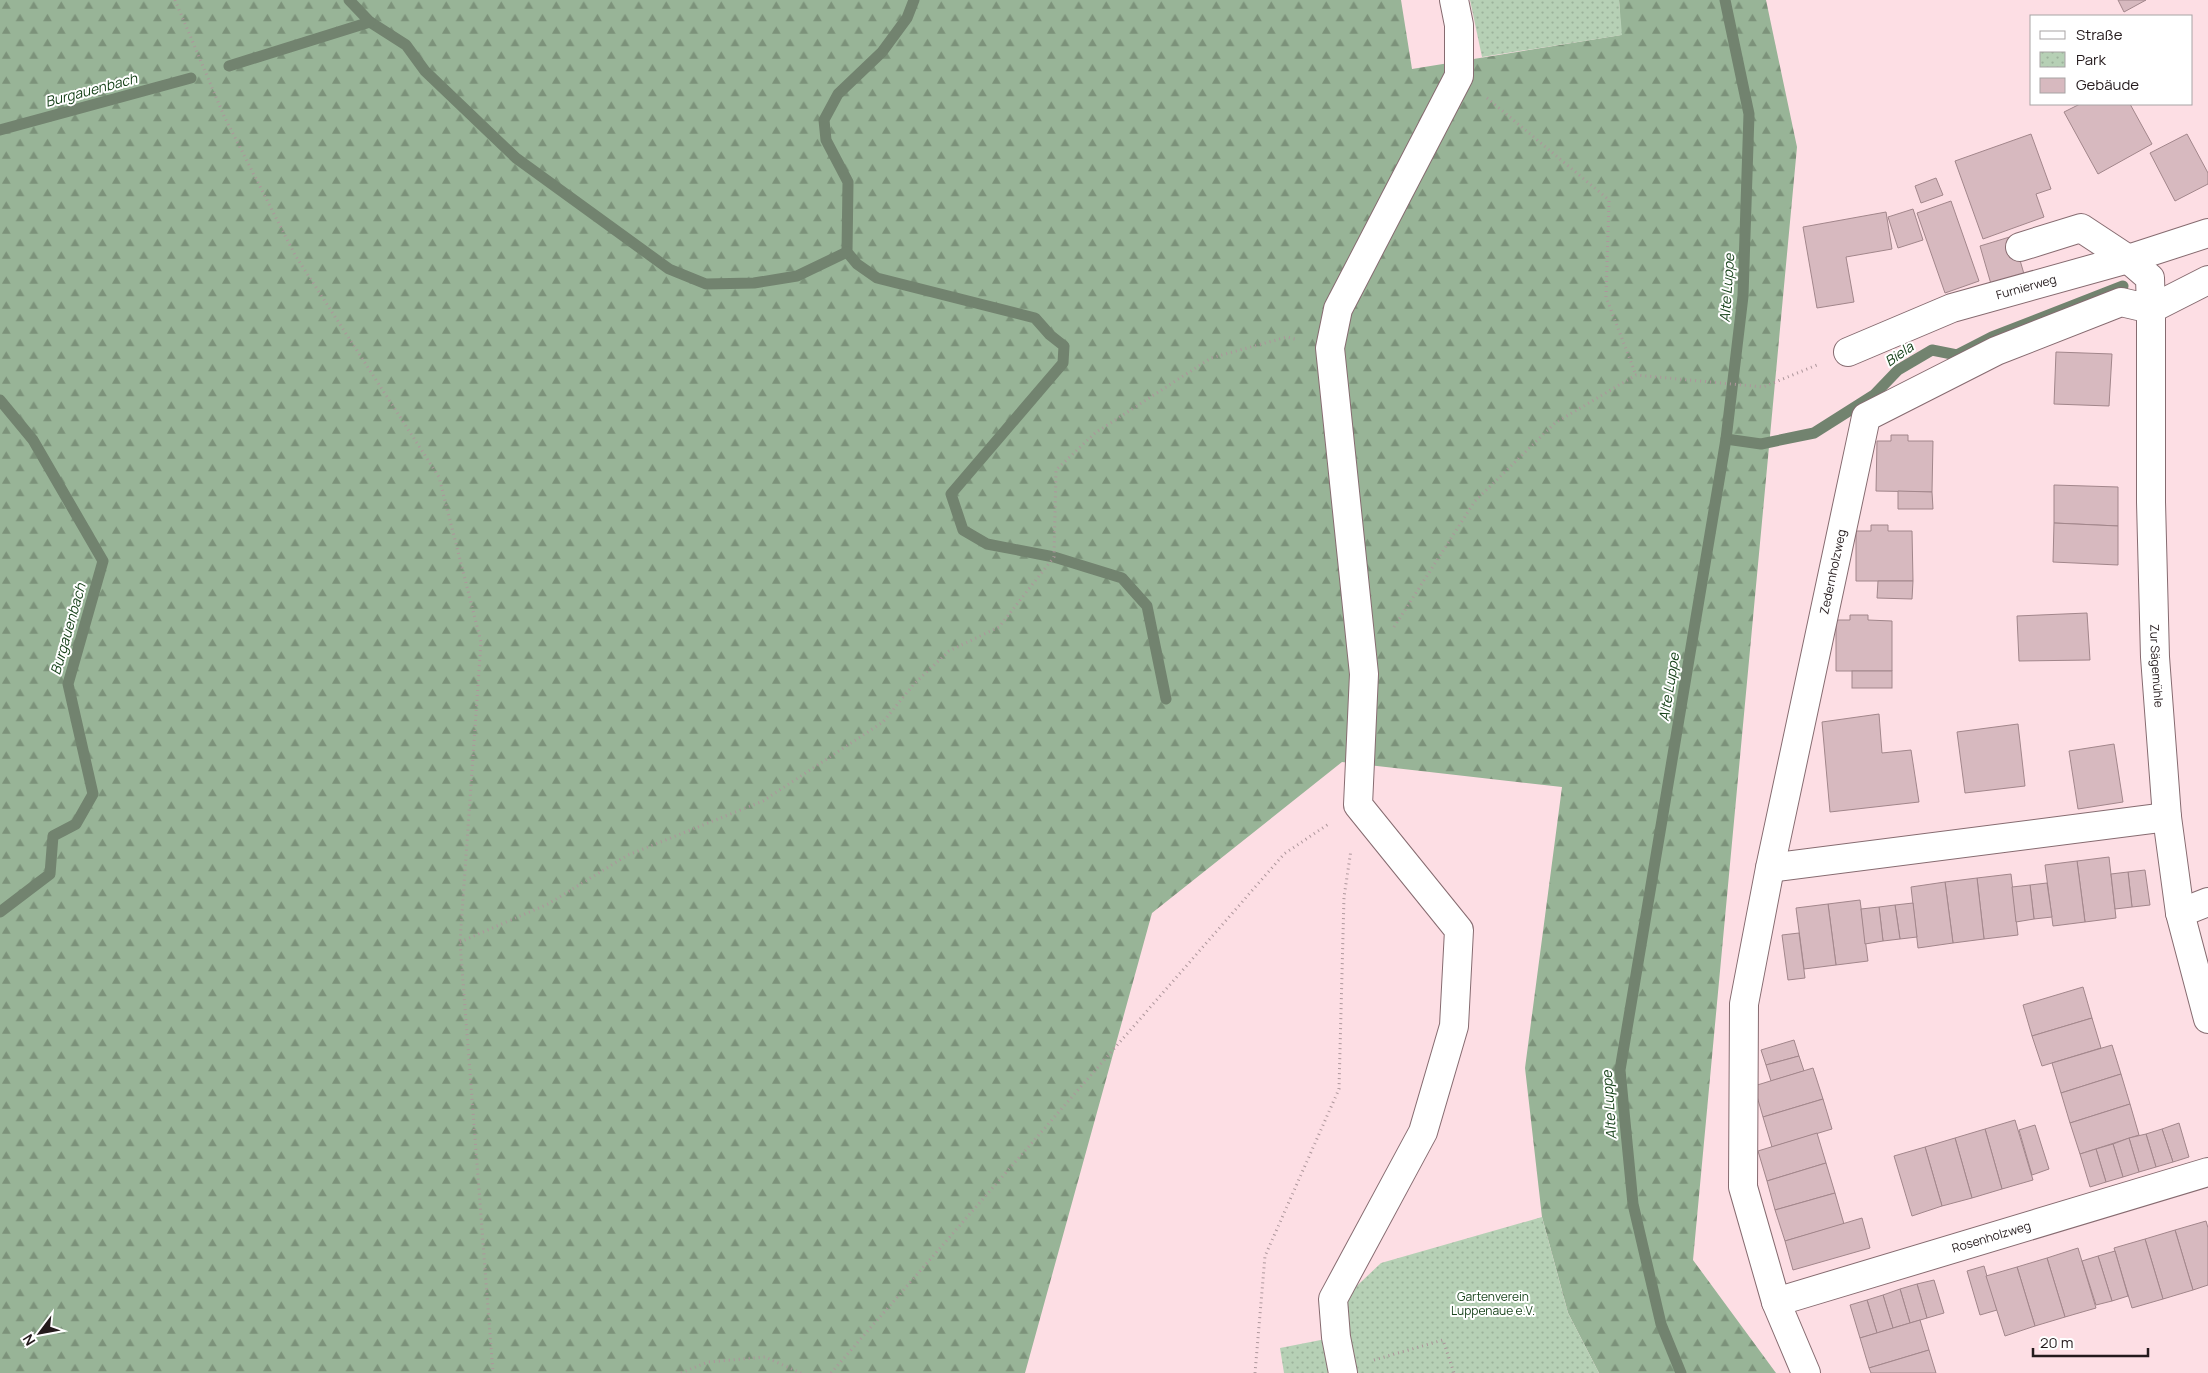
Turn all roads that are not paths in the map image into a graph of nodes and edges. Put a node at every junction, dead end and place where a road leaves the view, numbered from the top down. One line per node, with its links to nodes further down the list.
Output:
1 (1454, 0): 15 (street)
2 (2208, 233): 4 (street, Furnierweg)
3 (2020, 247): 4 (street, Zur Sägemühle)
4 (2128, 259): 6 (street, Zur Sägemühle); 7 (street, Furnierweg)
5 (2208, 280): 6 (street)
6 (2151, 309): 8 (street, Zur Sägemühle); 9 (street, Zedernholzweg)
7 (1848, 352)
8 (2167, 817): 9 (street); 11 (street, Zur Sägemühle)
9 (1770, 868): 14 (street, Zedernholzweg)
10 (2208, 902): 11 (street)
11 (2180, 913): 12 (street, Zur Sägemühle)
12 (2208, 1019)
13 (2208, 1172): 14 (street, Rosenholzweg)
14 (1776, 1302): 16 (street)
15 (1342, 1371)
16 (1806, 1373)

